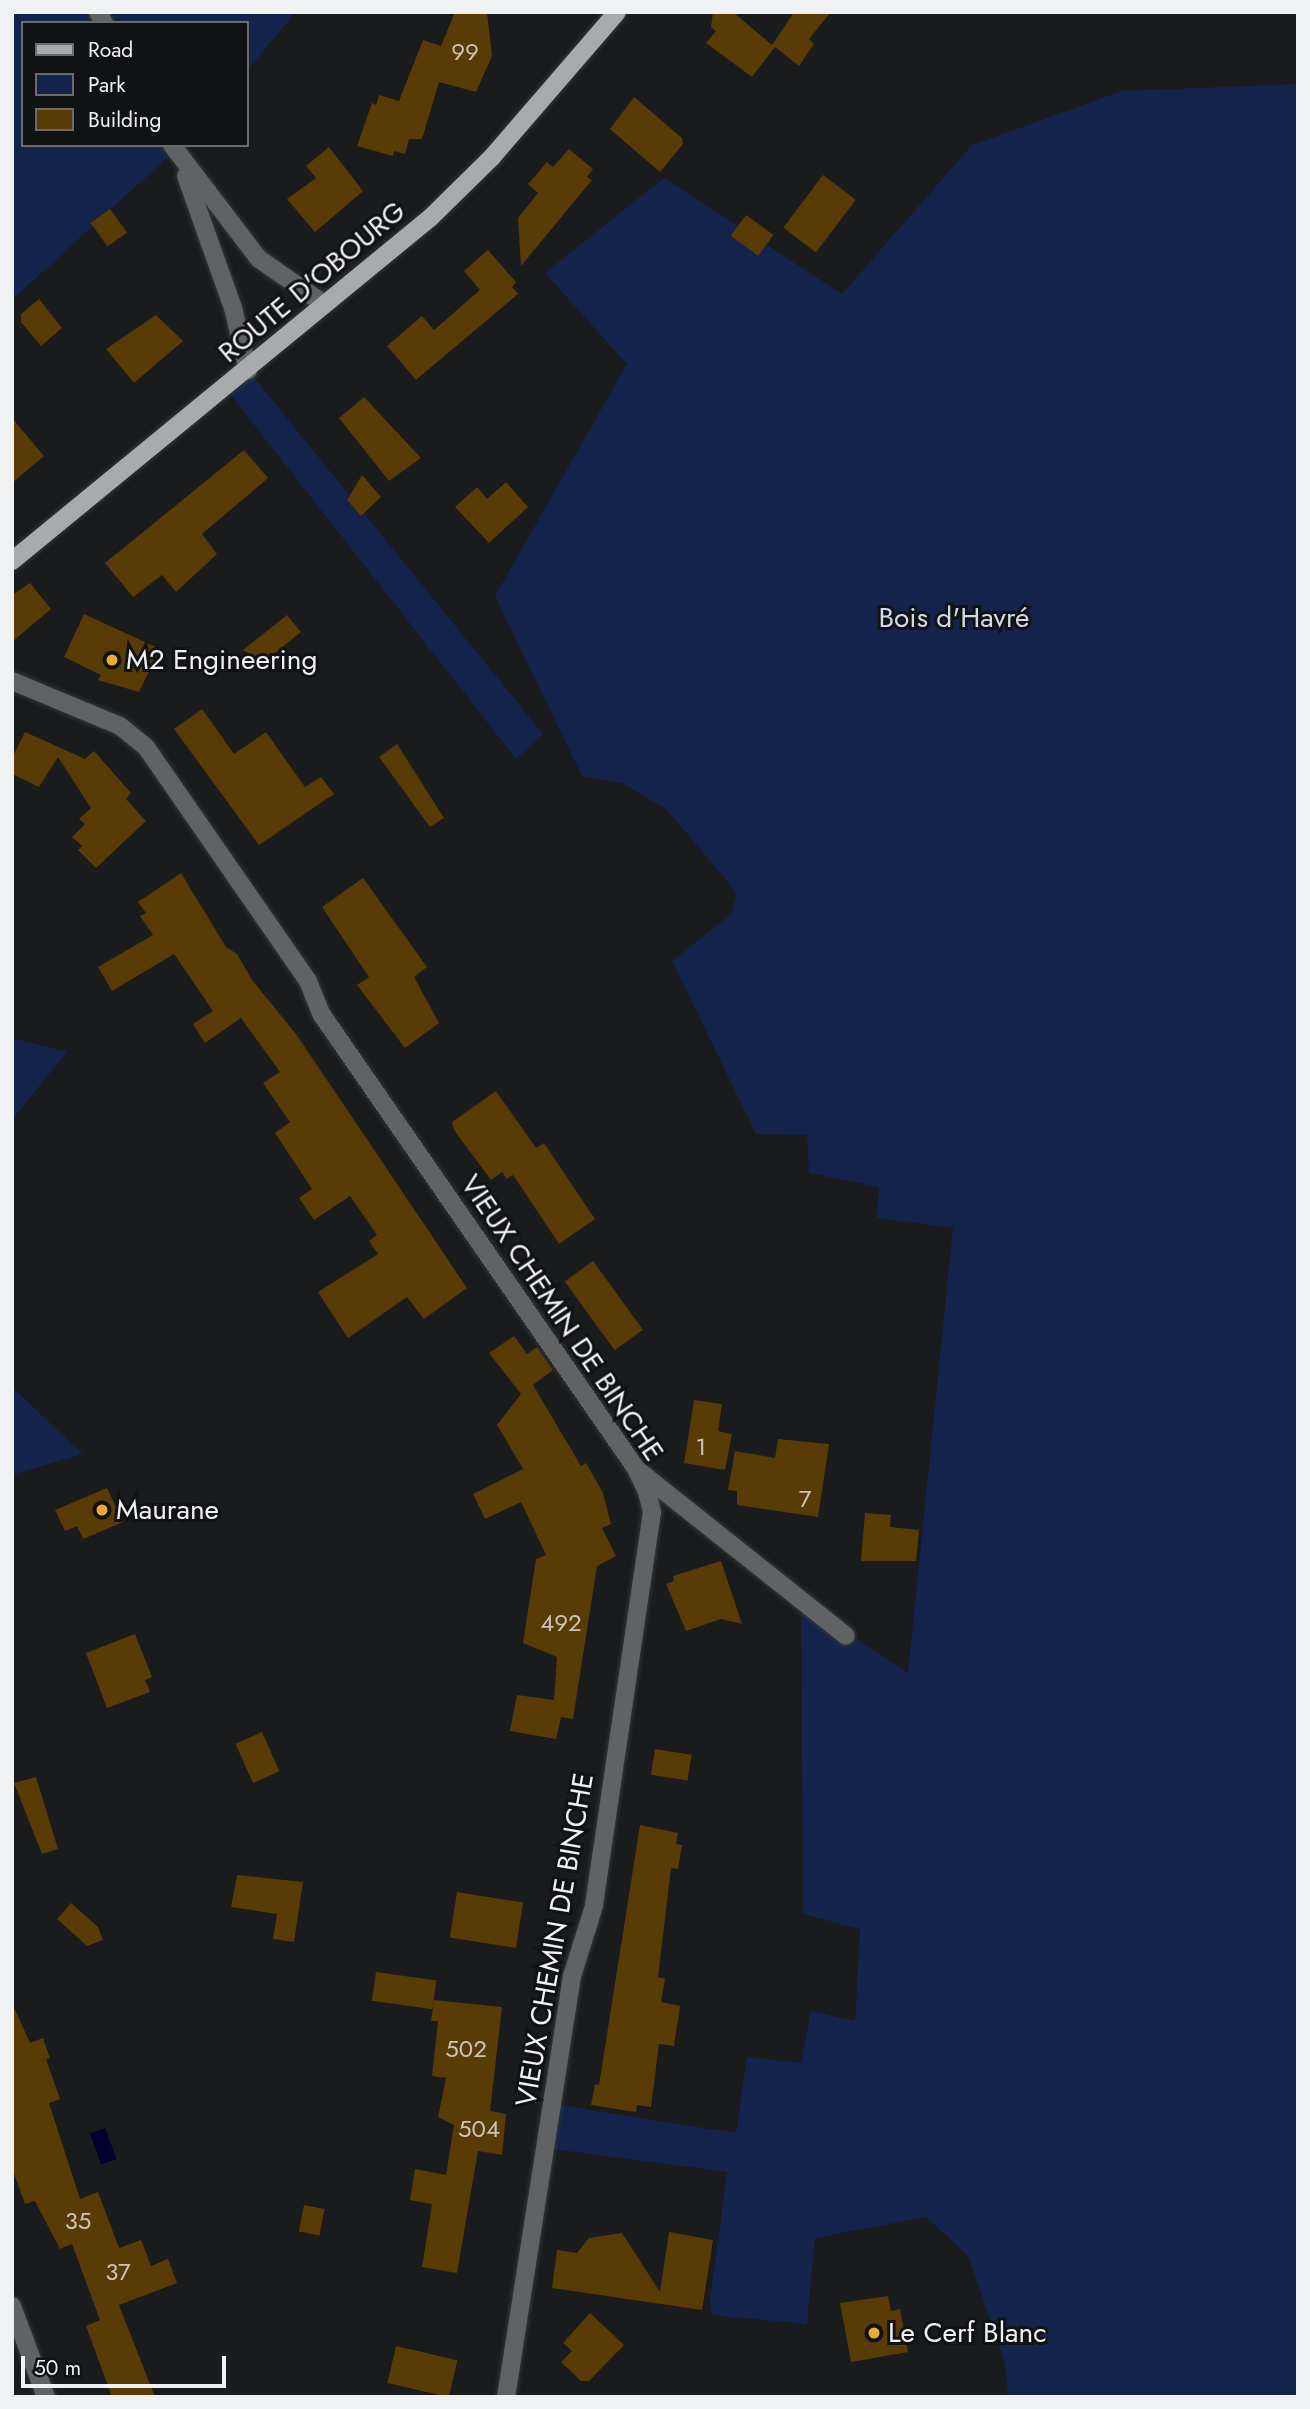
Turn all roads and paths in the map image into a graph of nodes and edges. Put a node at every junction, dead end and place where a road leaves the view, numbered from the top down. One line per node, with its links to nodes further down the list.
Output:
1 (617, 12): 4 (main road, ROUTE D'OBOURG)
2 (173, 147): 3 (street)
3 (181, 163): 4 (street); 5 (street)
4 (324, 304): 5 (main road, ROUTE D'OBOURG)
5 (248, 370): 6 (main road, ROUTE D'OBOURG)
6 (12, 561)
7 (12, 681): 8 (street, VIEUX CHEMIN DE BINCHE)
8 (635, 1467): 9 (street); 12 (street, VIEUX CHEMIN DE BINCHE)
9 (846, 1636)
10 (12, 2306): 11 (street)
11 (46, 2397)
12 (506, 2397)

